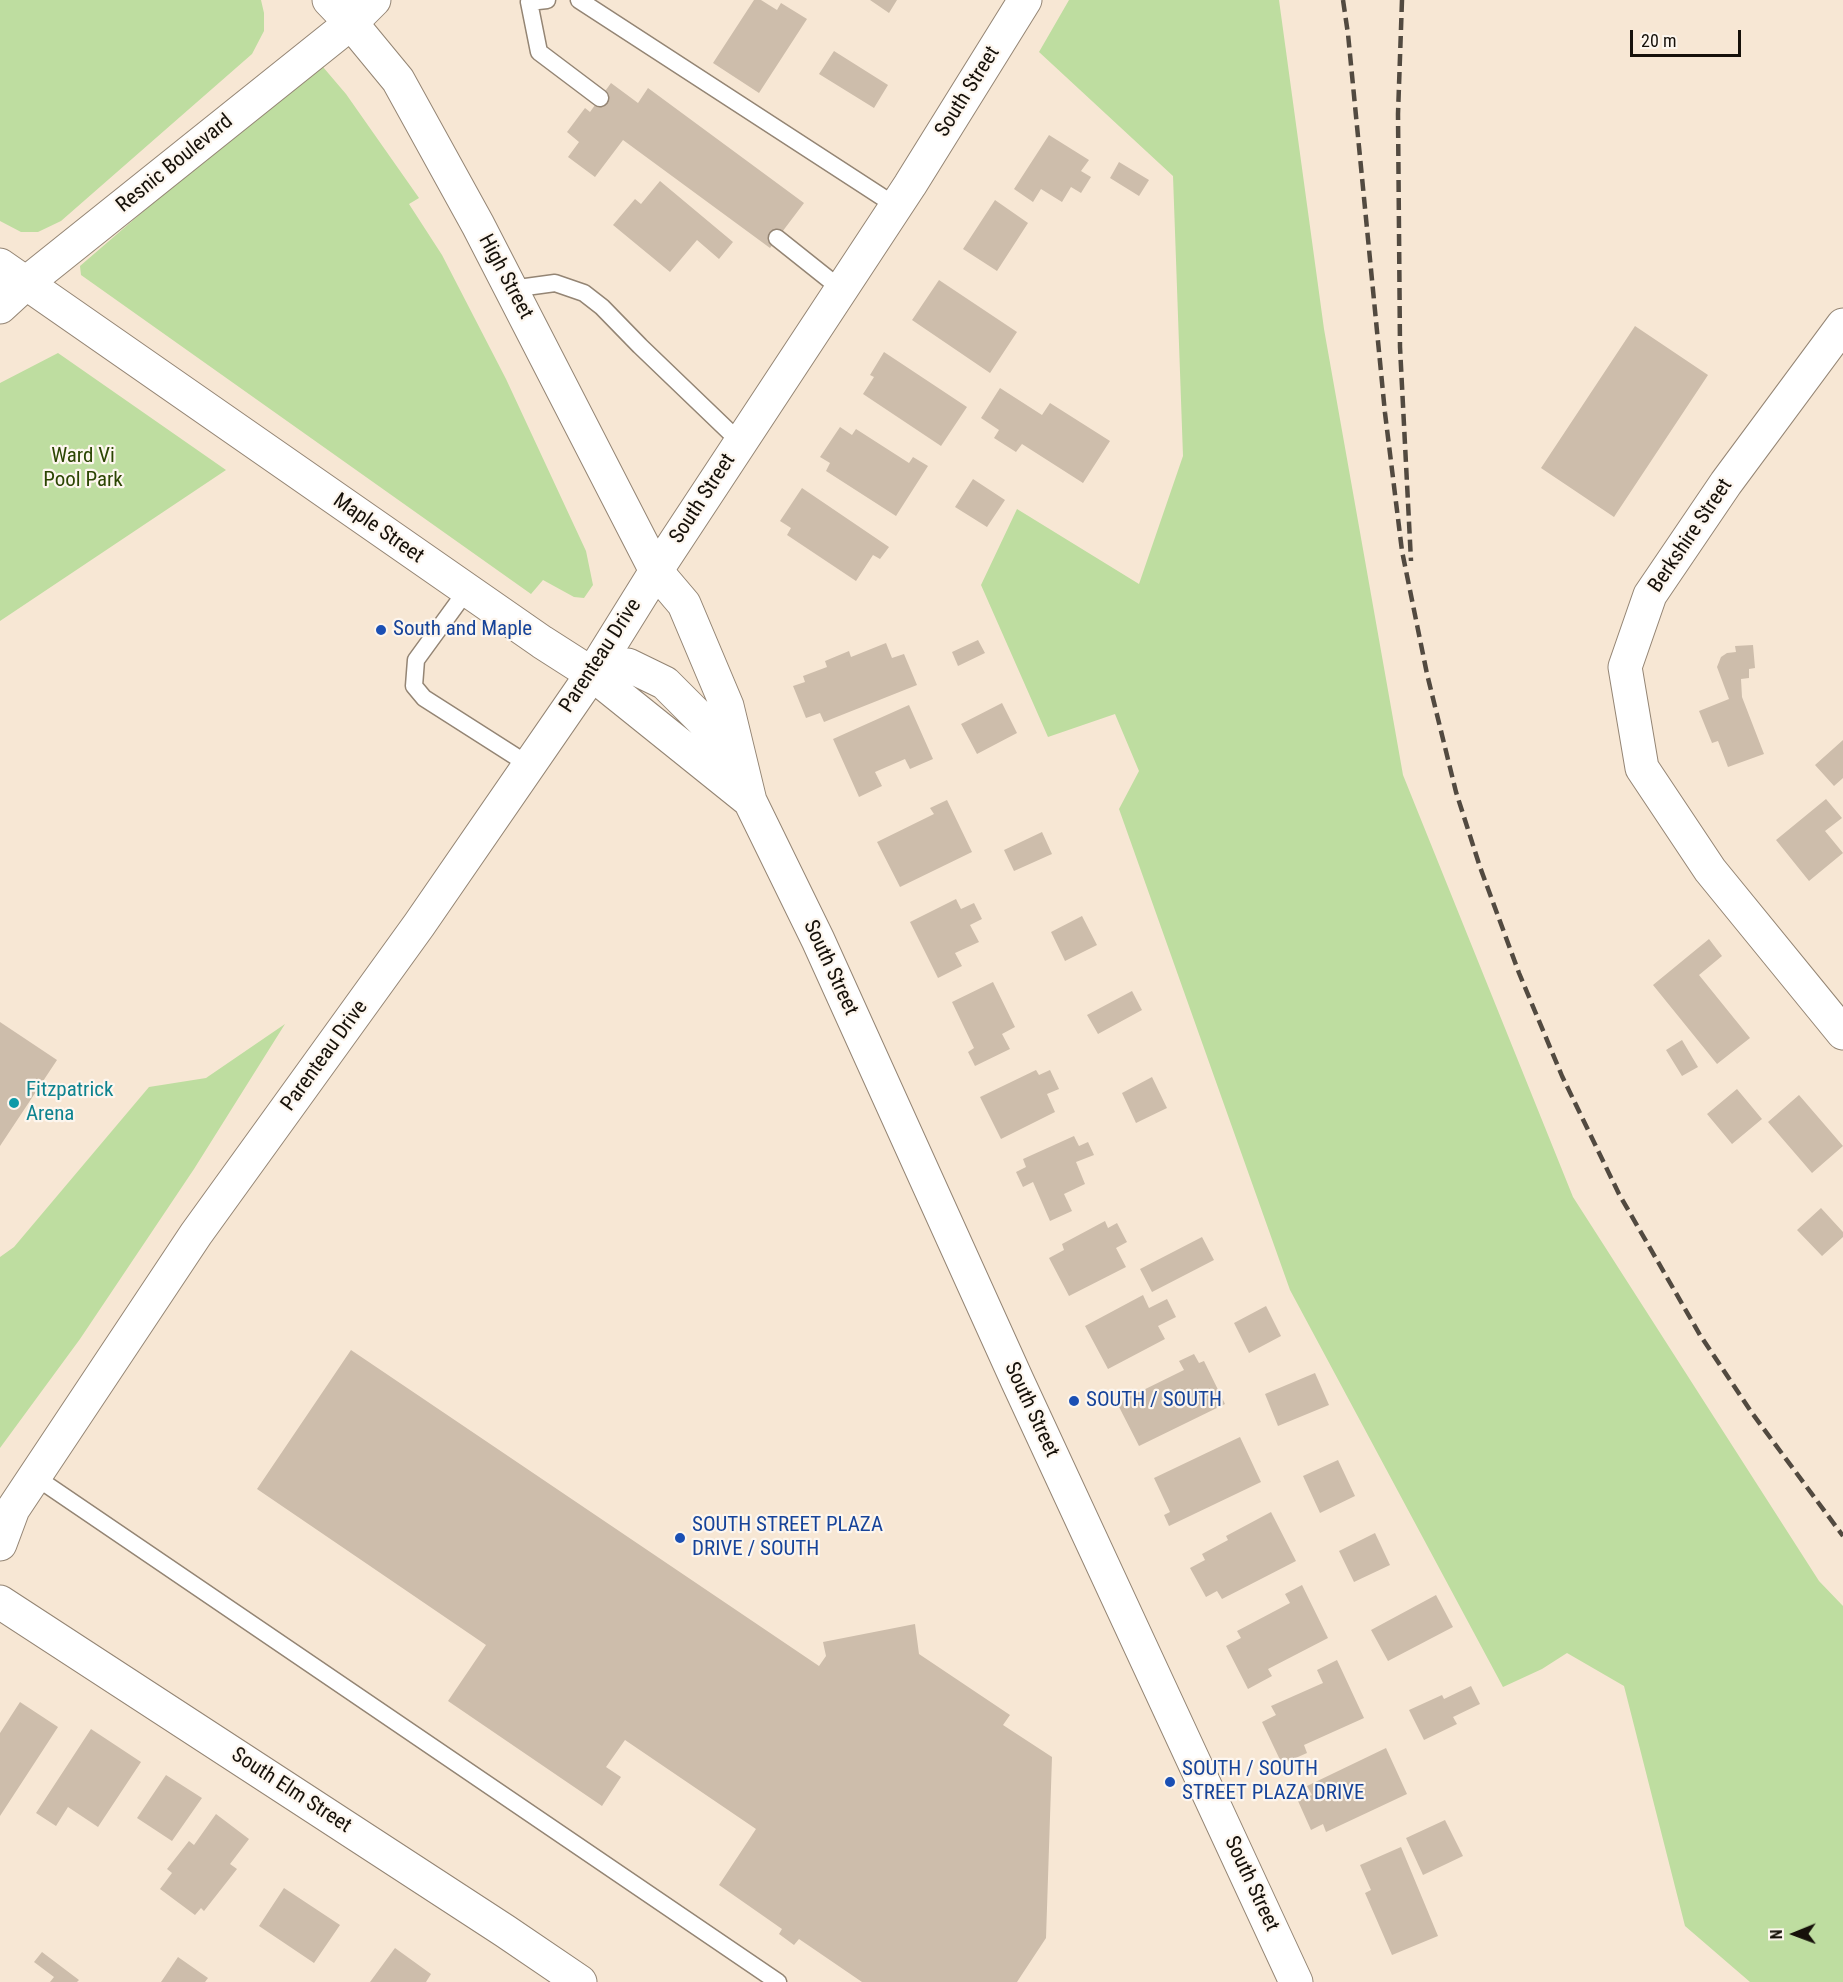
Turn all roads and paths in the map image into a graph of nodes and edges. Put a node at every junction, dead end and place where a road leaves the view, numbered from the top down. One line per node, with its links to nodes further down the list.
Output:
1 (374, 0): 5 (main road, Resnic Boulevard)
2 (547, 0): 6 (lane)
3 (579, 0): 7 (lane)
4 (1025, 0): 7 (main road, South Street)
5 (340, 11): 9 (main road, Resnic Boulevard); 10 (main road, High Street)
6 (600, 98)
7 (896, 206): 11 (main road, South Street)
8 (777, 238): 11 (lane)
9 (13, 274): 12 (main road, Resnic Boulevard); 16 (main road, Maple Street)
10 (511, 289): 14 (lane); 15 (main road, High Street)
11 (841, 289): 14 (main road, South Street)
12 (0, 307)
13 (1843, 325): 20 (main road, Berkshire Street)
14 (740, 442): 15 (main road, South Street)
15 (656, 570): 17 (main road, Parenteau Drive); 19 (main road, South Street)
16 (466, 590): 17 (main road, Maple Street); 18 (lane)
17 (592, 674): 18 (main road, Parenteau Drive); 19 (main road)
18 (529, 765): 21 (main road, Parenteau Drive)
19 (750, 801): 26 (main road, South Street)
20 (1843, 1033)
21 (34, 1476): 22 (main road, Parenteau Drive); 25 (lane)
22 (0, 1544)
23 (0, 1602): 24 (main road, South Elm Street)
24 (580, 1982)
25 (778, 1982)
26 (1296, 1982)

